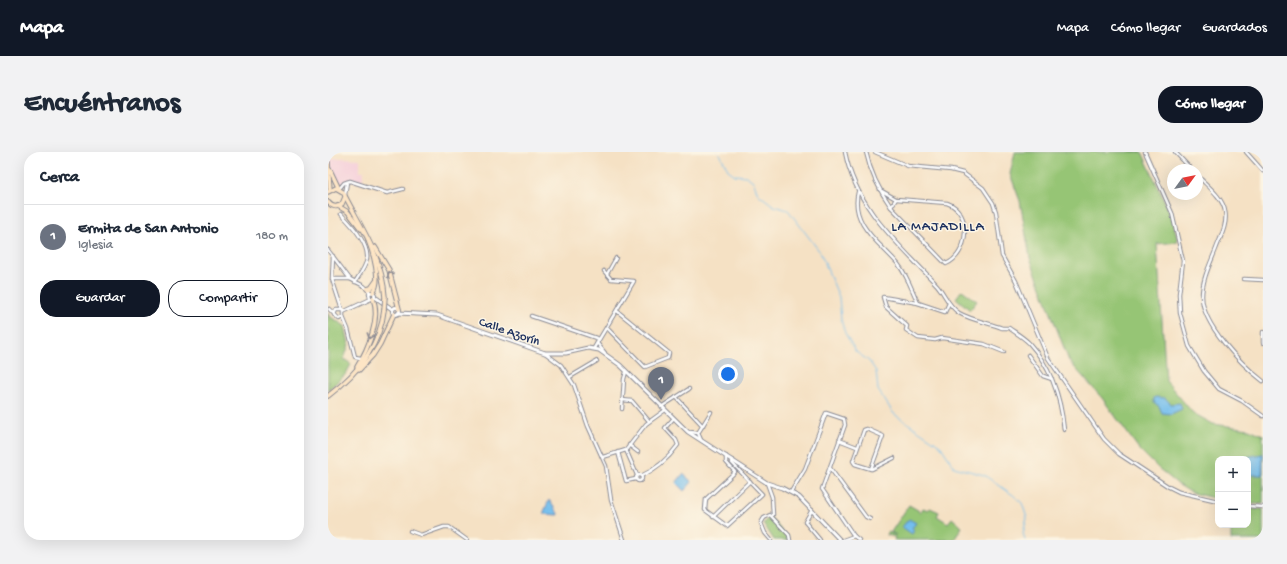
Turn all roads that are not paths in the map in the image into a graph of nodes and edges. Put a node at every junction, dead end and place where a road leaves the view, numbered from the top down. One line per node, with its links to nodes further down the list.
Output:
1 (845, 152): 18 (street)
2 (866, 152): 16 (street)
3 (875, 152): 108 (street)
4 (1145, 152): 80 (street)
5 (1175, 152): 8 (street)
6 (1246, 152): 10 (street)
7 (328, 162): 9 (main road)
8 (1186, 164)
9 (328, 166): 11 (main road); 14 (main road)
10 (1263, 171)
11 (328, 172): 17 (main road)
12 (1203, 181): 71 (street)
13 (348, 182): 14 (street); 15 (street); 19 (street)
14 (339, 189): 17 (main road); 19 (main road)
15 (403, 189)
16 (880, 190): 20 (street); 24 (street)
17 (329, 191)
18 (858, 191): 45 (street); 46 (street)
19 (345, 196): 23 (main road); 27 (main road)
20 (896, 199): 24 (street); 24 (street)
21 (328, 202): 22 (main road)
22 (330, 206): 23 (main road)
23 (338, 206): 26 (main road)
24 (891, 207)
25 (341, 214): 41 (street)
26 (366, 237): 29 (main road); 39 (main road)
27 (372, 243): 29 (main road); 52 (main road, one-way to 27)
28 (328, 250): 30 (street)
29 (375, 250): 69 (main road, bridge)
30 (333, 256): 33 (street); 36 (street)
31 (616, 258): 35 (street)
32 (328, 263): 33 (street)
33 (332, 264): 37 (street)
34 (604, 271): 35 (street)
35 (607, 274): 51 (street)
36 (350, 278): 37 (street); 41 (street)
37 (332, 279): 50 (street)
38 (1244, 279): 40 (street)
39 (377, 280): 42 (main road); 43 (main road)
40 (1263, 280)
41 (355, 282): 42 (street)
42 (366, 287): 43 (street)
43 (372, 292): 44 (street); 44 (street)
44 (373, 298): 49 (street); 50 (street); 65 (main road, one-way to 65)
45 (918, 303): 46 (street); 62 (street)
46 (949, 303): 70 (street)
47 (329, 309): 48 (street); 53 (street)
48 (337, 309): 50 (street); 53 (street)
49 (392, 309): 52 (street); 52 (street, Calle Azorín)
50 (343, 311): 55 (street)
51 (617, 311): 56 (street); 56 (street)
52 (397, 312): 61 (street, Calle Azorín); 69 (main road)
53 (334, 315): 55 (street)
54 (531, 316): 58 (street)
55 (343, 317): 65 (street)
56 (606, 328): 58 (street)
57 (1263, 332): 59 (street)
58 (598, 341): 60 (street); 64 (street)
59 (1263, 343)
60 (594, 348): 61 (street, Calle Azorín); 64 (street)
61 (545, 352): 68 (street)
62 (1004, 352)
63 (1028, 355): 70 (street)
64 (608, 356): 67 (street)
65 (363, 357): 69 (main road)
66 (597, 361): 68 (street)
67 (626, 372): 75 (street); 76 (street)
68 (570, 377): 95 (street)
69 (350, 378): 73 (main road)
70 (1052, 379): 84 (street)
71 (1263, 381)
72 (689, 389): 74 (street)
73 (328, 396)
74 (676, 397): 76 (street); 83 (street)
75 (622, 400): 77 (street); 82 (street)
76 (660, 407): 78 (street)
77 (622, 409)
78 (664, 411): 81 (street); 82 (street)
79 (711, 412): 83 (street)
80 (1263, 416)
81 (673, 419): 85 (street); 103 (street)
82 (649, 422): 89 (street)
83 (703, 426): 86 (street)
84 (1064, 430)
85 (688, 432): 86 (street); 87 (street)
86 (698, 433): 87 (street)
87 (701, 440): 94 (street)
88 (839, 440): 90 (street); 98 (street); 107 (street)
89 (629, 445): 91 (street); 93 (street)
90 (858, 447): 100 (street); 100 (street)
91 (626, 450): 92 (street); 102 (street)
92 (618, 452): 95 (street); 104 (street)
93 (638, 452)
94 (726, 456): 97 (street); 101 (street)
95 (603, 457): 120 (street)
96 (894, 458): 100 (street)
97 (733, 460): 99 (street); 106 (street)
98 (829, 467): 115 (street); 118 (street)
99 (738, 469): 101 (street); 105 (street)
100 (871, 469)
101 (735, 472): 113 (street)
102 (637, 475): 103 (street); 104 (street)
103 (641, 476): 104 (street)
104 (636, 479)
105 (750, 481): 113 (street); 113 (street)
106 (767, 483): 107 (street); 109 (street)
107 (791, 492): 112 (street)
108 (1215, 500)
109 (772, 502): 114 (street); 116 (street)
110 (1251, 506): 111 (street)
111 (1263, 507)
112 (812, 510): 123 (street); 124 (street)
113 (713, 517)
114 (764, 518): 116 (street); 121 (street)
115 (870, 518)
116 (779, 524): 122 (street)
117 (410, 531): 119 (street)
118 (854, 536): 125 (street); 126 (street)
119 (467, 540)
120 (624, 540)
121 (771, 540)
122 (790, 540)
123 (820, 540)
124 (840, 540)
125 (843, 540)
126 (859, 540)

